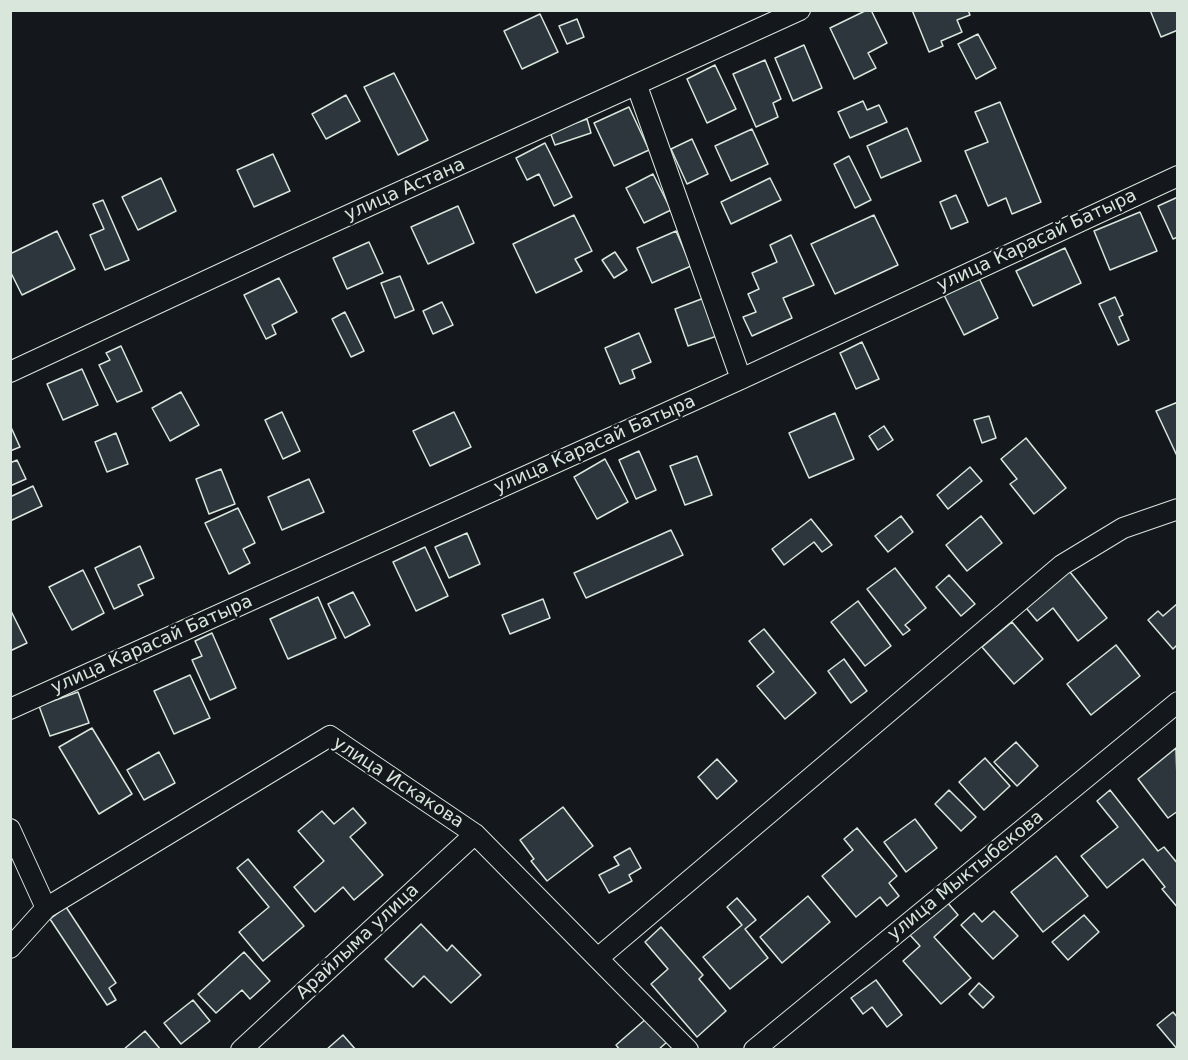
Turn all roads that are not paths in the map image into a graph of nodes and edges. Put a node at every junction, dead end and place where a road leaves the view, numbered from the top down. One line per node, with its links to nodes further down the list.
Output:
1 (800, 10): 2 (street, улица Астана)
2 (637, 86): 4 (street, улица Астана); 5 (street)
3 (1178, 176): 5 (street, улица Карасай Батыра)
4 (10, 372)
5 (741, 379): 8 (street, улица Карасай Батыра)
6 (1178, 509): 13 (street)
7 (1178, 702): 16 (street, улица Мыктыбекова)
8 (10, 709)
9 (10, 829): 11 (street)
10 (475, 834): 11 (street, улица Искакова); 13 (street, улица Искакова); 14 (street, Арайлыма улица)
11 (46, 908): 12 (street, улица Искакова)
12 (10, 948)
13 (597, 958): 15 (street, улица Искакова)
14 (241, 1050)
15 (688, 1050)
16 (754, 1050)

